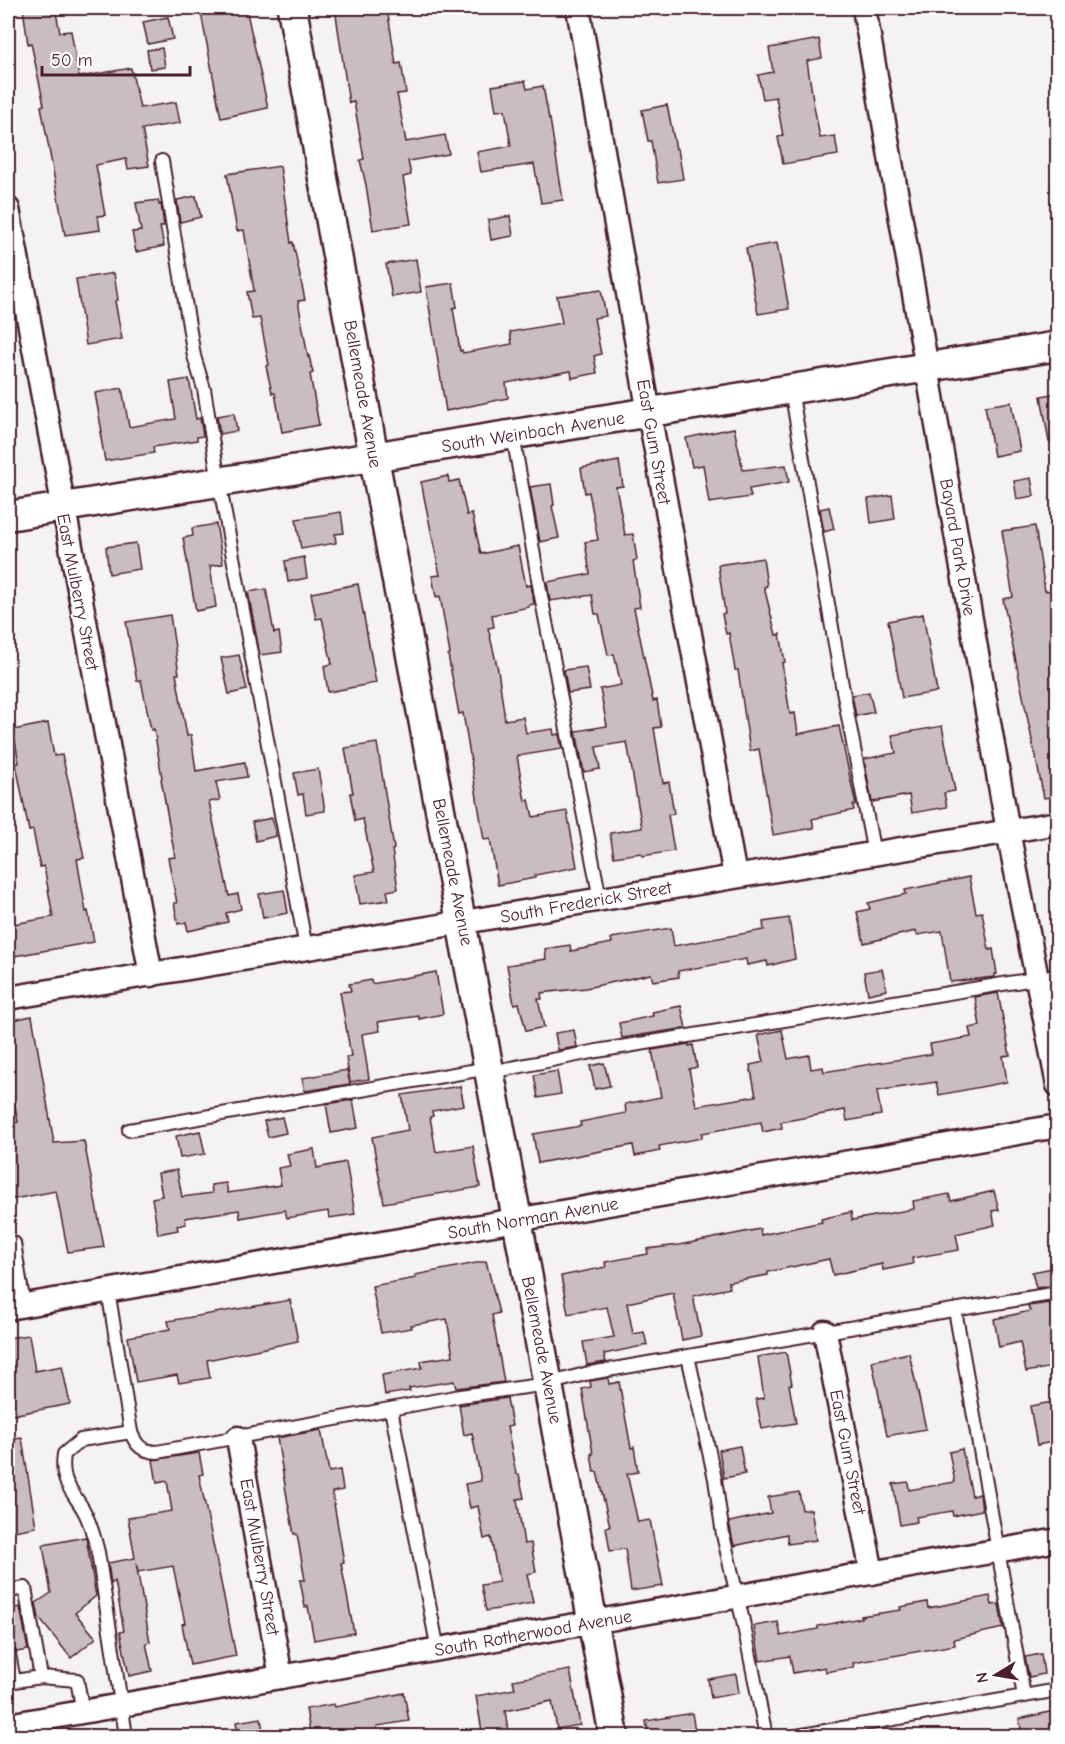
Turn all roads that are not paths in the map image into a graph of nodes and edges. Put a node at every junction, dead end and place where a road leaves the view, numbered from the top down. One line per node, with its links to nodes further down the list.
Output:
1 (292, 8): 11 (street, Bellemeade Avenue)
2 (578, 8): 9 (street, East Gum Street)
3 (864, 8): 7 (street, Bayard Park Drive)
4 (162, 161): 12 (lane)
5 (8, 208): 13 (street, East Mulberry Street)
6 (1058, 346): 7 (street, South Weinbach Avenue)
7 (926, 367): 8 (street, South Weinbach Avenue); 16 (street, Bayard Park Drive)
8 (791, 390): 9 (street, South Weinbach Avenue); 17 (lane)
9 (649, 413): 10 (street, South Weinbach Avenue); 18 (street, East Gum Street)
10 (513, 435): 11 (street, South Weinbach Avenue); 19 (lane)
11 (374, 458): 12 (street, South Weinbach Avenue); 20 (street, Bellemeade Avenue)
12 (219, 482): 13 (street, South Weinbach Avenue); 21 (lane)
13 (63, 507): 14 (street, South Weinbach Avenue); 22 (street, East Mulberry Street)
14 (8, 516)
15 (1058, 823): 16 (street, South Frederick Street)
16 (1008, 831): 17 (street, South Frederick Street); 23 (street, Bayard Park Drive)
17 (874, 854): 18 (street, South Frederick Street)
18 (735, 876): 19 (street, South Frederick Street)
19 (600, 899): 20 (street, South Frederick Street)
20 (462, 922): 21 (street, South Frederick Street); 25 (street, Bellemeade Avenue)
21 (306, 948): 22 (street, South Frederick Street)
22 (151, 975): 24 (street, South Frederick Street)
23 (1047, 977): 25 (lane); 26 (street, Bayard Park Drive)
24 (8, 998)
25 (489, 1068): 28 (lane); 29 (street, Bellemeade Avenue)
26 (1058, 1084)
27 (1058, 1126): 29 (street, South Norman Avenue)
28 (129, 1130)
29 (518, 1221): 31 (street, South Norman Avenue); 37 (street, Bellemeade Avenue)
30 (14, 1243): 33 (lane)
31 (108, 1290): 33 (street, South Norman Avenue); 39 (lane)
32 (1058, 1293): 34 (lane)
33 (16, 1306)
34 (955, 1310): 35 (lane); 42 (lane)
35 (825, 1332): 36 (lane); 43 (street, East Gum Street)
36 (688, 1356): 37 (lane); 45 (lane)
37 (548, 1383): 38 (lane); 46 (street, Bellemeade Avenue)
38 (391, 1409): 40 (lane); 47 (lane)
39 (131, 1432): 40 (lane); 54 (lane)
40 (238, 1438): 50 (street, East Mulberry Street)
41 (1058, 1540): 42 (street, South Rotherwood Avenue)
42 (998, 1551): 43 (street, South Rotherwood Avenue); 53 (lane)
43 (872, 1573): 45 (street, South Rotherwood Avenue)
44 (8, 1592): 49 (lane)
45 (738, 1597): 46 (street, South Rotherwood Avenue); 59 (lane)
46 (593, 1622): 47 (street, South Rotherwood Avenue); 58 (street, Bellemeade Avenue)
47 (438, 1650): 50 (street, South Rotherwood Avenue)
48 (9, 1654): 51 (lane)
49 (41, 1677): 51 (lane); 55 (lane)
50 (281, 1677): 54 (street, South Rotherwood Avenue)
51 (11, 1682)
52 (1058, 1690): 53 (lane)
53 (1024, 1696): 60 (lane)
54 (121, 1705): 55 (street, South Rotherwood Avenue); 57 (lane)
55 (83, 1712): 56 (street, South Rotherwood Avenue)
56 (22, 1728)
57 (126, 1737)
58 (614, 1737)
59 (766, 1737)
60 (796, 1737)

